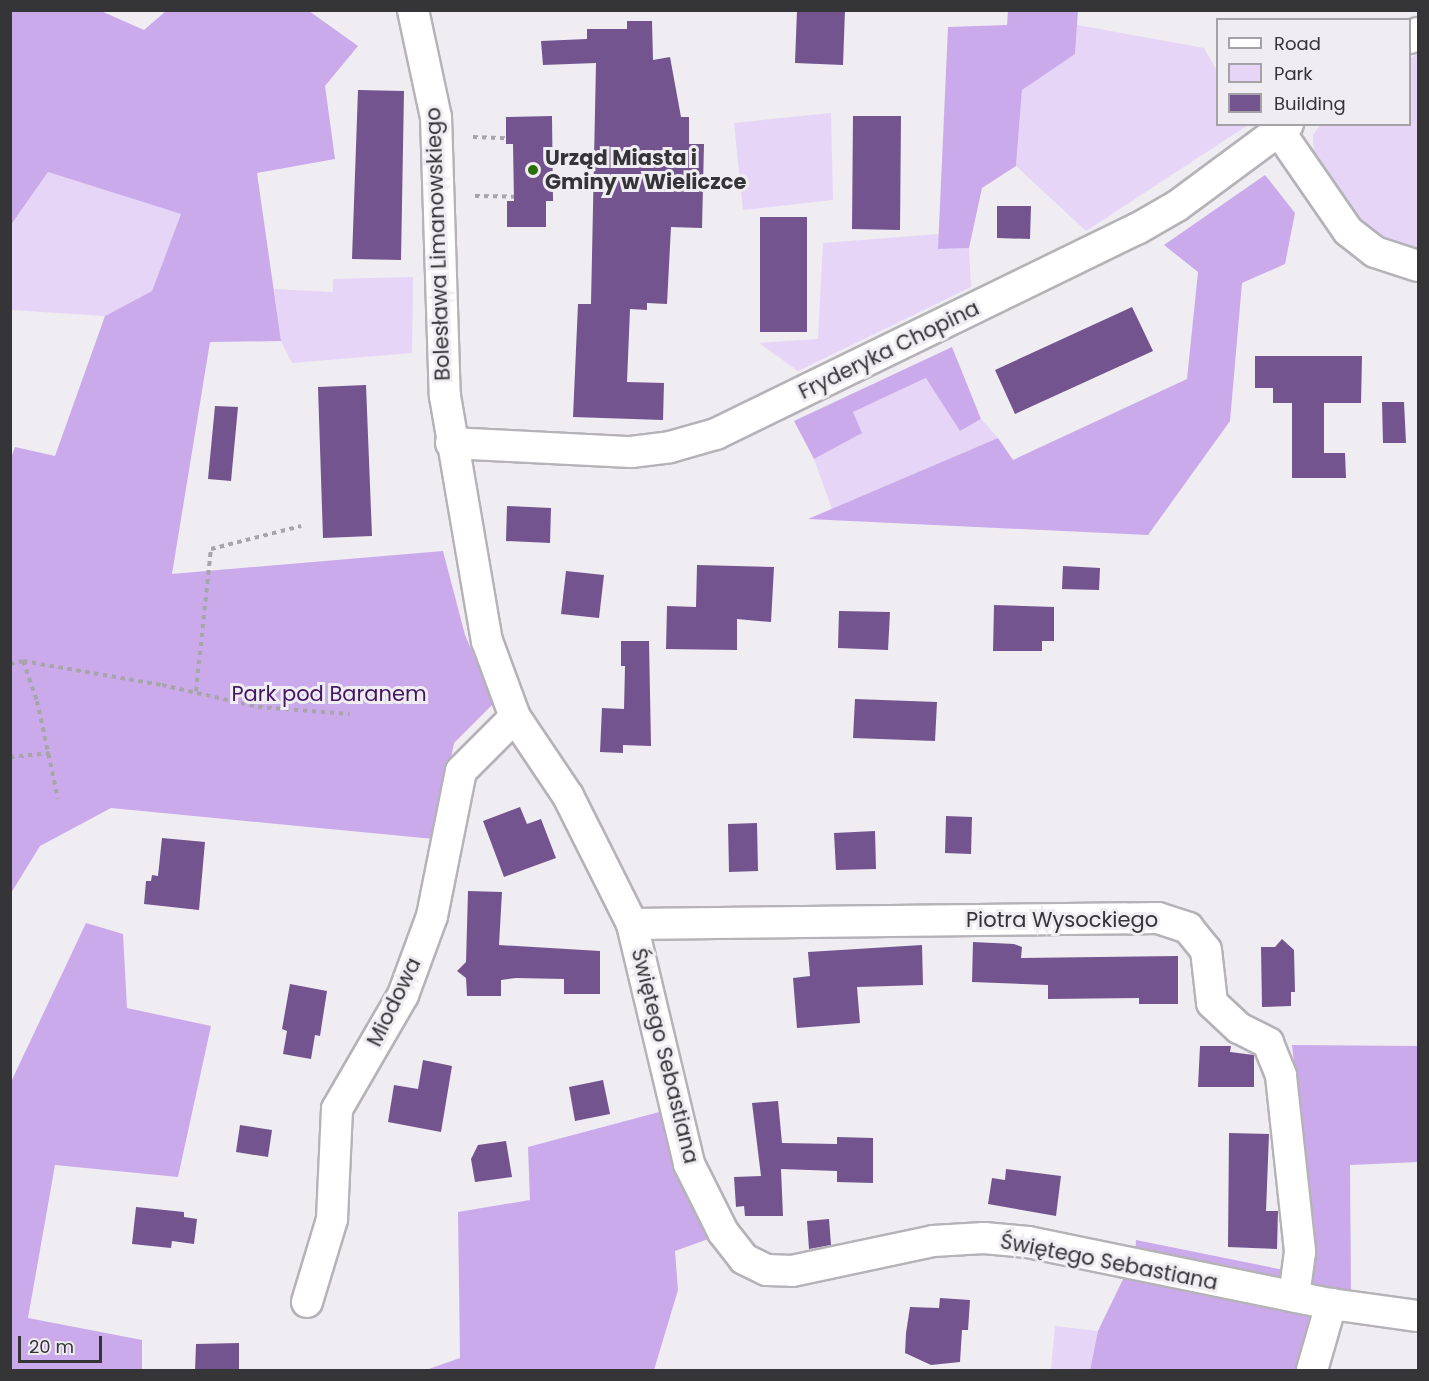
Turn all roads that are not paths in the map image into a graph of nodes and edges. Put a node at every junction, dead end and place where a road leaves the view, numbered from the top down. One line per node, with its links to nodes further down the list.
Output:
1 (413, 10): 4 (street, Bolesława Limanowskiego)
2 (1283, 128): 3 (street); 4 (street, Fryderyka Chopina)
3 (1419, 266)
4 (451, 443): 5 (street, Świętego Sebastiana)
5 (515, 717): 6 (street, Świętego Sebastiana); 8 (street, Miodowa)
6 (632, 924): 7 (street, Świętego Sebastiana); 7 (street, Piotra Wysockiego)
7 (1294, 1298): 9 (street, Świętego Sebastiana)
8 (307, 1302)
9 (1331, 1304): 10 (street, Świętego Sebastiana); 11 (street)
10 (1419, 1316)
11 (1312, 1371)

